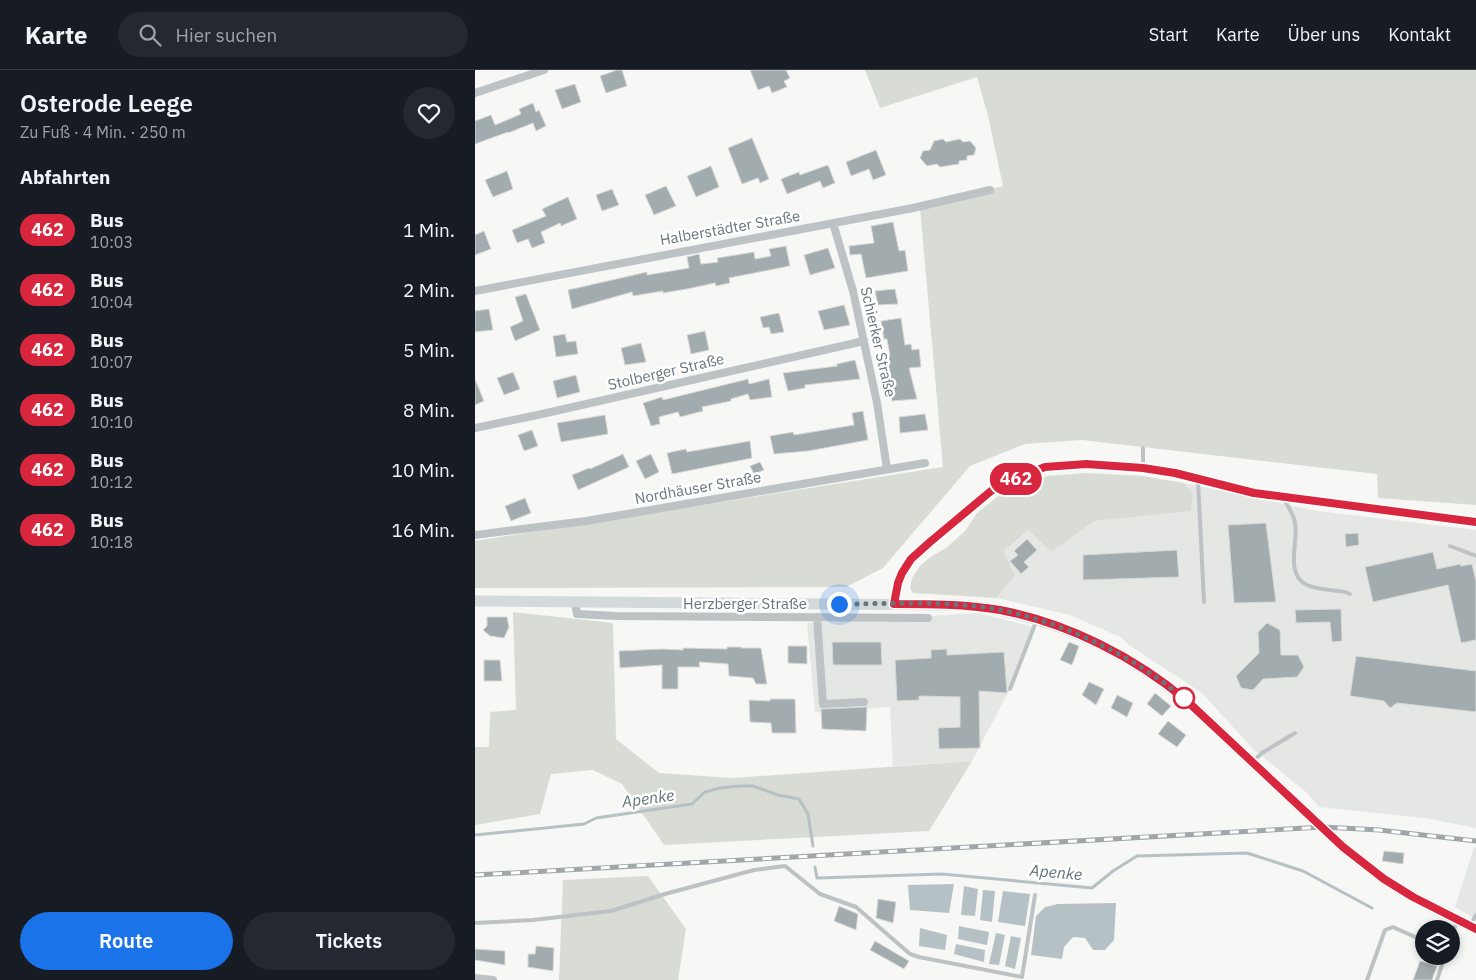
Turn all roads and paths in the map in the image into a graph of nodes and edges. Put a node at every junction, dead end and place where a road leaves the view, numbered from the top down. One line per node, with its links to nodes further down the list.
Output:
1 (544, 70): 2 (street)
2 (475, 93)
3 (990, 190): 4 (street, Halberstädter Straße)
4 (833, 223): 5 (street, Halberstädter Straße); 6 (street, Schierker Straße)
5 (475, 291)
6 (864, 341): 7 (street, Stolberger Straße); 11 (street, Schierker Straße)
7 (475, 428)
8 (1143, 448): 10 (lane)
9 (925, 463): 11 (street, Nordhäuser Straße)
10 (1143, 468): 12 (street); 22 (street)
11 (887, 469): 15 (street, Nordhäuser Straße)
12 (1198, 479): 13 (street); 21 (lane)
13 (1282, 496): 14 (street); 18 (lane)
14 (1476, 522)
15 (475, 535)
16 (1450, 546): 17 (lane)
17 (1476, 556)
18 (1350, 594)
19 (475, 601): 20 (street, Herzberger Straße)
20 (575, 602): 22 (street, Herzberger Straße); 23 (street, Herzberger Straße)
21 (1204, 602)
22 (894, 604): 25 (street, Herzberger Straße)
23 (817, 616): 24 (street, Herzberger Straße); 27 (street, Herzberger Straße)
24 (928, 618)
25 (1037, 620): 26 (lane); 29 (street, Herzberger Straße)
26 (1010, 688)
27 (864, 702)
28 (1295, 733): 29 (lane)
29 (1252, 763): 32 (street, Herzberger Straße)
30 (1035, 895): 33 (lane)
31 (1476, 915): 34 (lane)
32 (1457, 919): 34 (street, Herzberger Straße)
33 (475, 923)
34 (1473, 928)
35 (1415, 937): 39 (lane)
36 (1442, 965): 40 (lane)
37 (475, 978): 38 (street)
38 (493, 980)
39 (1367, 980)
40 (1437, 980)

